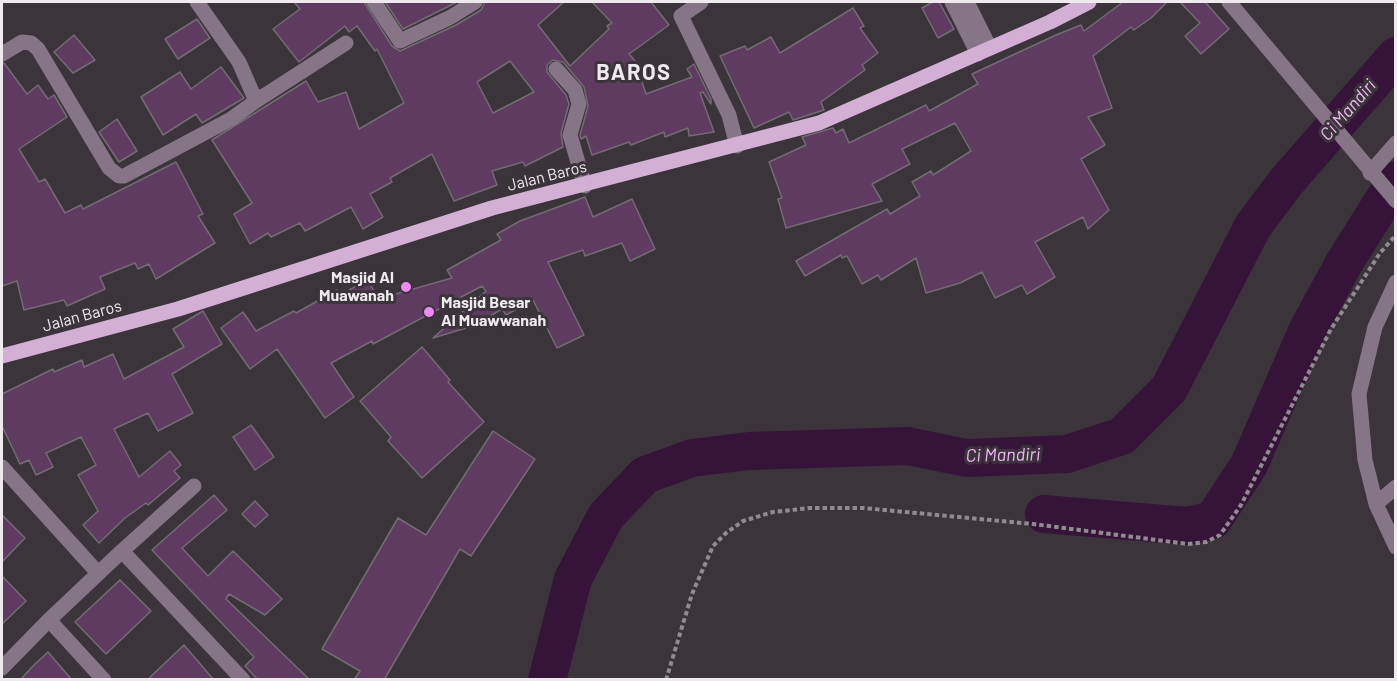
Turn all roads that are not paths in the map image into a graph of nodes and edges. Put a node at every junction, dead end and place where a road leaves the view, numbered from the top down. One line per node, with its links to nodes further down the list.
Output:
1 (197, 2): 13 (street)
2 (374, 2): 3 (street)
3 (475, 2)
4 (701, 2): 15 (street)
5 (952, 2): 10 (street)
6 (967, 2): 10 (street)
7 (1089, 2): 10 (main road, Jalan Baros)
8 (1229, 2): 16 (street)
9 (346, 43): 13 (street)
10 (984, 51): 15 (main road, Jalan Baros)
11 (2, 54): 13 (street)
12 (556, 69): 17 (street)
13 (256, 101)
14 (1395, 143): 16 (street)
15 (737, 146): 17 (main road, Jalan Baros)
16 (1370, 173): 18 (street)
17 (585, 186): 20 (main road, Jalan Baros)
18 (1395, 201)
19 (1395, 282): 24 (street)
20 (3, 353)
21 (2, 467): 27 (street)
22 (194, 486): 26 (street)
23 (1395, 487): 24 (street)
24 (1376, 504): 25 (street)
25 (1395, 547)
26 (122, 551): 27 (street); 31 (street)
27 (98, 573): 28 (street)
28 (49, 620): 29 (street); 30 (street)
29 (2, 668)
30 (104, 680)
31 (243, 680)

